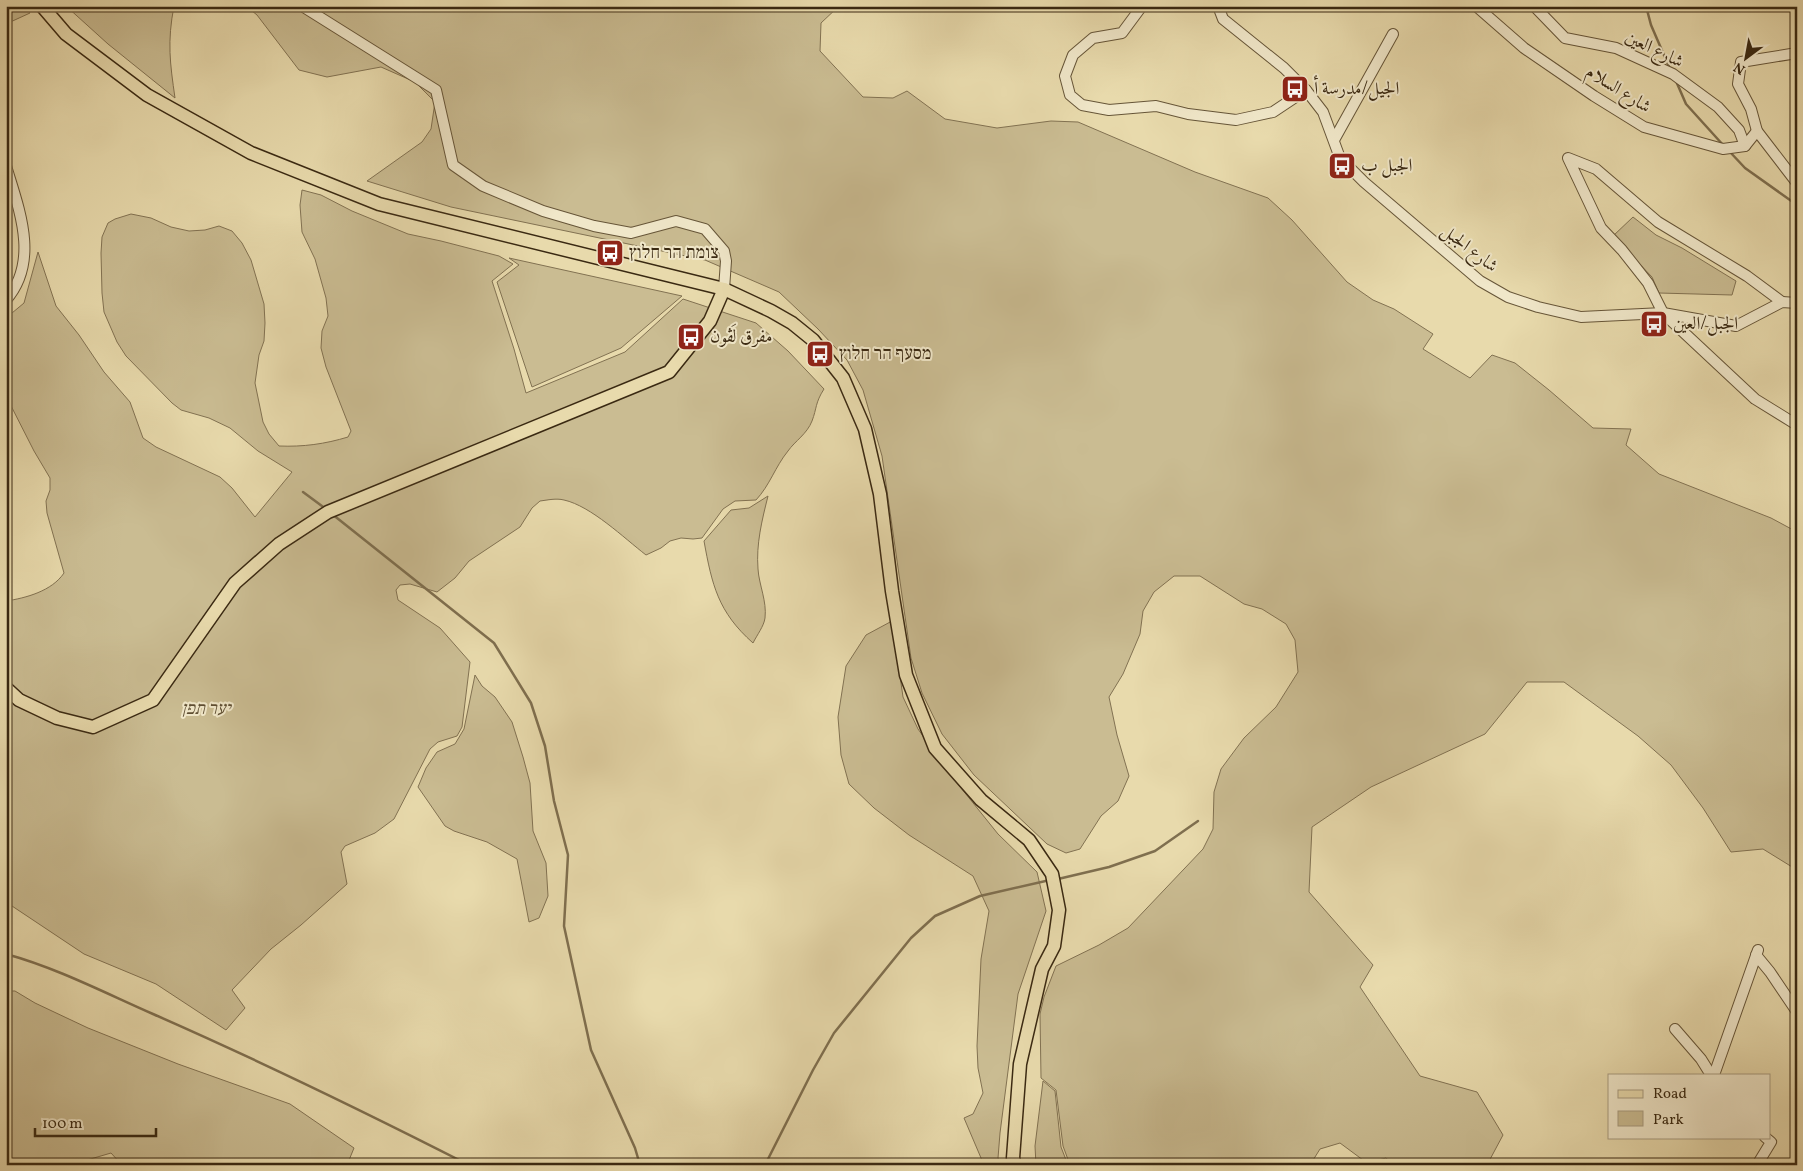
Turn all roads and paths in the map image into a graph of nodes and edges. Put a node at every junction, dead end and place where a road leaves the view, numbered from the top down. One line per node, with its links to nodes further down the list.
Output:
1 (42, 6): 15 (main road)
2 (302, 6): 15 (street)
3 (1142, 6): 9 (street)
4 (1218, 6): 9 (street, شارع الجبل)
5 (1476, 6): 12 (street, شارع السلام)
6 (1534, 6): 12 (street, شارع العين)
7 (1393, 34): 11 (street)
8 (1797, 53): 10 (street)
9 (1306, 90): 11 (street, شارع الجبل)
10 (1757, 130): 12 (street); 14 (street)
11 (1334, 140): 19 (street, شارع الجبل)
12 (1745, 146)
13 (6, 166): 16 (street)
14 (1797, 183)
15 (724, 289): 21 (main road); 27 (main road)
16 (6, 300)
17 (1782, 302): 18 (street); 19 (street, شارع الجبل); 19 (street)
18 (1797, 303)
19 (1663, 313): 20 (street)
20 (1797, 425)
21 (6, 688)
22 (1797, 1012): 25 (street)
23 (1675, 1029): 24 (street)
24 (1711, 1074)
25 (1712, 1074)
26 (1766, 1138): 28 (street)
27 (1015, 1165)
28 (1757, 1165)

